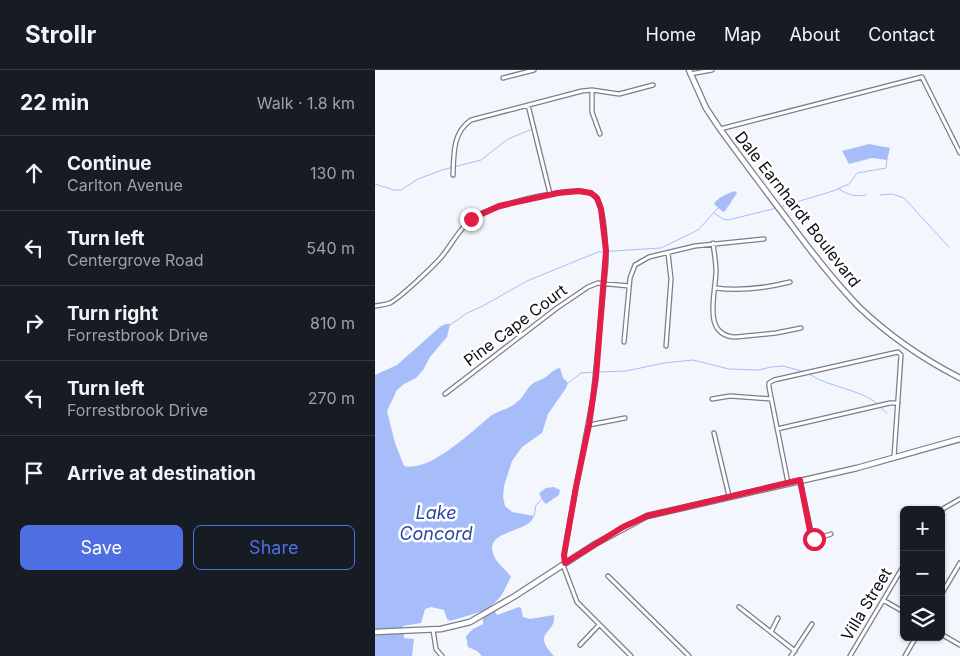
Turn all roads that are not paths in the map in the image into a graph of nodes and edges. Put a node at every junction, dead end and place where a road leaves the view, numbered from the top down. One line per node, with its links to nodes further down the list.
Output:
1 (534, 70): 6 (street)
2 (712, 70): 4 (street)
3 (920, 70): 5 (street)
4 (689, 72): 10 (street, Dale Earnhardt Boulevard)
5 (922, 76): 10 (street); 12 (street)
6 (503, 78)
7 (653, 85): 8 (street)
8 (592, 90): 9 (street); 11 (street)
9 (528, 104): 13 (street); 14 (street)
10 (720, 129): 26 (street, Dale Earnhardt Boulevard)
11 (601, 134)
12 (960, 153)
13 (453, 175)
14 (550, 194): 19 (street); 22 (street)
15 (764, 239): 16 (street)
16 (713, 243): 17 (street); 21 (street)
17 (667, 253): 20 (street); 25 (street)
18 (790, 282): 21 (street)
19 (604, 283): 20 (street); 27 (street, Pine Cape Court); 32 (street)
20 (629, 286): 24 (street)
21 (715, 288): 23 (street)
22 (375, 306)
23 (801, 328)
24 (624, 342)
25 (666, 346)
26 (960, 378)
27 (445, 394)
28 (712, 398): 29 (street)
29 (771, 399): 30 (street); 33 (street)
30 (898, 402): 33 (street); 36 (street)
31 (625, 418): 32 (street)
32 (589, 425): 44 (street)
33 (777, 429): 38 (street)
34 (714, 433): 39 (street)
35 (960, 439): 36 (street)
36 (894, 458): 37 (street)
37 (800, 480): 38 (street); 42 (street)
38 (788, 483): 39 (street)
39 (729, 496): 44 (street)
40 (960, 500): 41 (street)
41 (945, 508)
42 (831, 534)
43 (960, 563): 47 (street)
44 (564, 564): 53 (street); 54 (street)
45 (900, 572): 48 (street, Villa Street)
46 (608, 576): 64 (street)
47 (945, 587)
48 (883, 600): 50 (street); 66 (street, Villa Street)
49 (739, 607): 56 (street)
50 (900, 610)
51 (778, 618): 56 (street)
52 (811, 624): 61 (street)
53 (599, 625): 59 (street); 63 (street)
54 (433, 630): 55 (street); 62 (street)
55 (375, 632)
56 (771, 632): 61 (street)
57 (945, 636): 60 (street)
58 (914, 641): 67 (street)
59 (579, 645)
60 (960, 645)
61 (795, 651): 65 (street)
62 (442, 656)
63 (631, 656)
64 (689, 656)
65 (791, 656)
66 (850, 656)
67 (905, 656)

